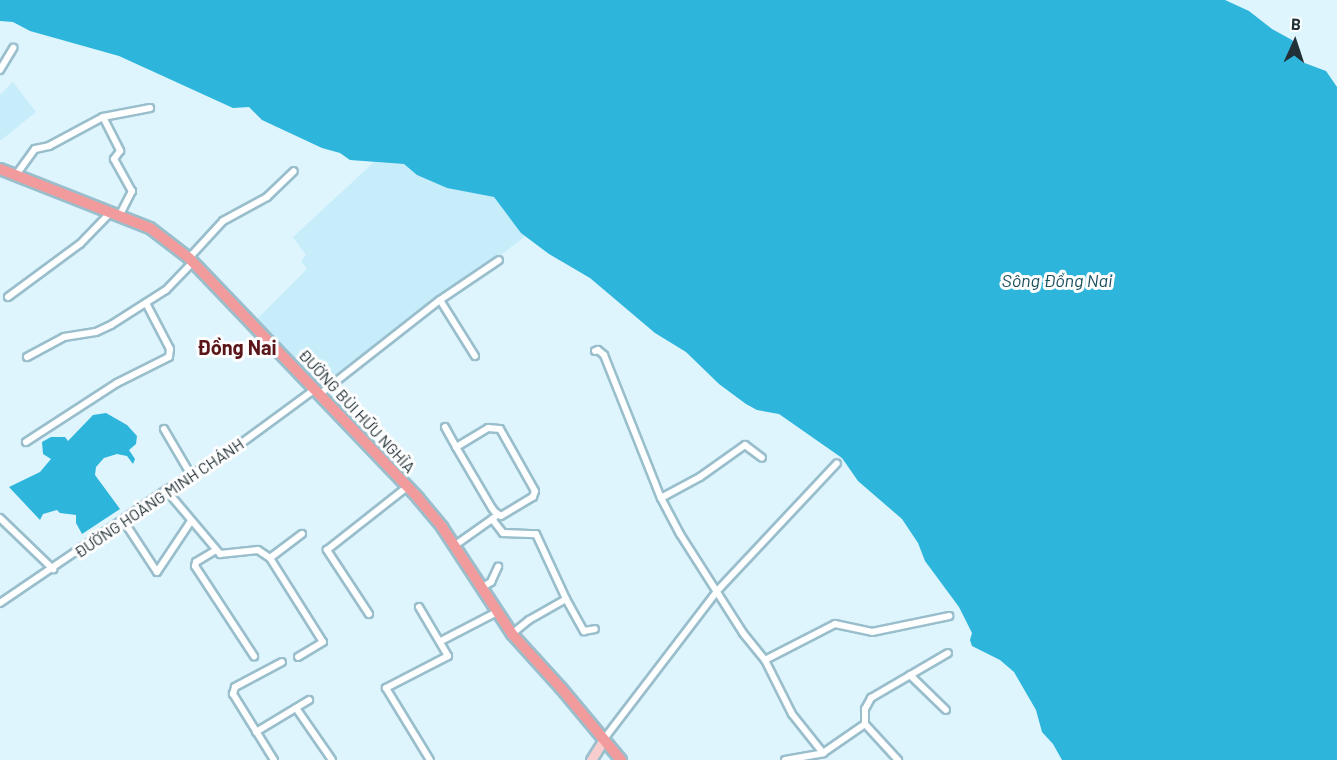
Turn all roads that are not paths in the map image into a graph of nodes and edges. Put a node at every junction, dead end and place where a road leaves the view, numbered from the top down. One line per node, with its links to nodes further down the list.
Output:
1 (13, 48): 2 (street)
2 (0, 70)
3 (150, 108): 4 (street)
4 (103, 117): 7 (street); 8 (street)
5 (0, 169): 7 (main road, ĐƯỜNG BÙI HỮU NGHĨA)
6 (294, 171): 9 (street)
7 (16, 175): 8 (main road, ĐƯỜNG BÙI HỮU NGHĨA)
8 (115, 214): 9 (main road, ĐƯỜNG BÙI HỮU NGHĨA); 11 (street)
9 (191, 260): 13 (street); 17 (main road, ĐƯỜNG BÙI HỮU NGHĨA)
10 (499, 260): 12 (street, ĐƯỜNG HOÀNG MINH CHÁNH)
11 (8, 297)
12 (440, 300): 15 (street); 17 (street, ĐƯỜNG HOÀNG MINH CHÁNH)
13 (146, 303): 16 (street); 20 (street)
14 (595, 351): 27 (street)
15 (476, 356)
16 (27, 357)
17 (318, 392): 24 (street, ĐƯỜNG HOÀNG MINH CHÁNH); 25 (main road, ĐƯỜNG BÙI HỮU NGHĨA)
18 (445, 427): 21 (street)
19 (164, 429): 24 (street)
20 (26, 442)
21 (456, 447): 28 (street); 28 (street)
22 (762, 458): 27 (street)
23 (837, 464): 39 (street)
24 (191, 475): 26 (street, ĐƯỜNG HOÀNG MINH CHÁNH)
25 (407, 487): 33 (main road, ĐƯỜNG BÙI HỮU NGHĨA); 44 (street)
26 (166, 490): 30 (street, ĐƯỜNG HOÀNG MINH CHÁNH); 31 (street)
27 (661, 498): 39 (street)
28 (495, 517): 33 (street); 40 (street)
29 (0, 518): 37 (street)
30 (123, 520): 31 (street); 37 (street, ĐƯỜNG HOÀNG MINH CHÁNH)
31 (191, 521): 34 (street)
32 (302, 534): 35 (street)
33 (454, 546): 38 (main road, ĐƯỜNG BÙI HỮU NGHĨA)
34 (216, 550): 35 (street); 50 (street)
35 (270, 558): 51 (street)
36 (498, 567): 38 (street)
37 (53, 568): 41 (street, ĐƯỜNG HOÀNG MINH CHÁNH)
38 (481, 588): 43 (main road, ĐƯỜNG BÙI HỮU NGHĨA)
39 (717, 591): 52 (street); 60 (street)
40 (566, 599): 46 (street); 47 (street)
41 (0, 603)
42 (419, 607): 48 (street)
43 (497, 612): 47 (main road, ĐƯỜNG BÙI HỮU NGHĨA); 48 (street)
44 (369, 615)
45 (949, 616): 52 (street)
46 (595, 629)
47 (512, 634): 60 (main road, ĐƯỜNG BÙI HỮU NGHĨA)
48 (441, 641): 64 (street)
49 (948, 653): 54 (street)
50 (254, 656)
51 (298, 657)
52 (765, 660): 61 (street)
53 (282, 662): 59 (street)
54 (910, 675): 57 (street); 58 (street)
55 (309, 700): 56 (street)
56 (296, 708): 59 (street); 63 (street)
57 (946, 710)
58 (865, 724): 61 (street); 68 (street)
59 (256, 732): 62 (street)
60 (604, 739): 65 (street); 66 (main road, ĐƯỜNG BÙI HỮU NGHĨA)
61 (823, 753): 67 (street)
62 (274, 760)
63 (332, 760)
64 (430, 760)
65 (591, 760)
66 (621, 760)
67 (785, 760)
68 (898, 760)

